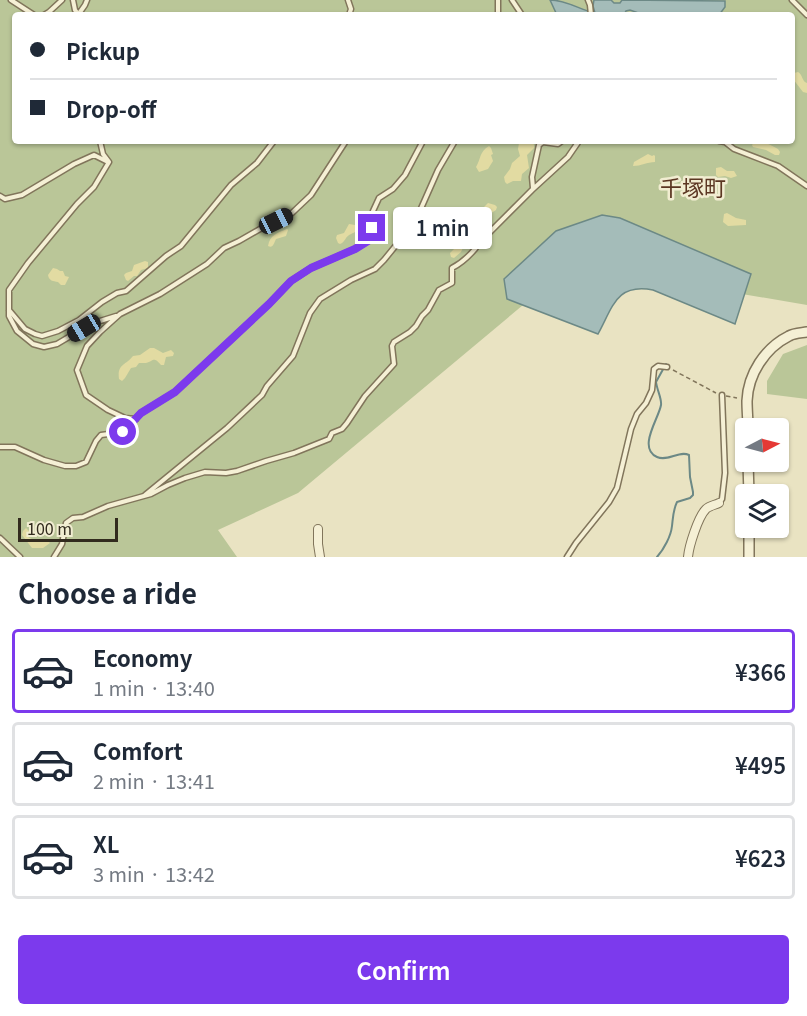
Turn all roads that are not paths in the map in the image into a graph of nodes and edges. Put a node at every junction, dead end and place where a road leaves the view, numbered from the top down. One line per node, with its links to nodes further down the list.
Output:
1 (11, 0): 4 (lane)
2 (62, 0): 5 (lane)
3 (792, 0): 6 (lane)
4 (29, 12)
5 (49, 12)
6 (807, 15)
7 (101, 144): 15 (lane)
8 (272, 144): 19 (lane)
9 (344, 144): 20 (lane)
10 (421, 144): 25 (lane)
11 (453, 144): 27 (lane)
12 (541, 144): 17 (lane)
13 (577, 144): 17 (lane)
14 (728, 144): 16 (lane)
15 (109, 162): 18 (lane); 19 (lane)
16 (807, 186)
17 (533, 188): 27 (lane)
18 (0, 196)
19 (9, 310): 20 (lane)
20 (120, 314): 25 (lane)
21 (807, 332): 24 (street)
22 (664, 367): 35 (lane)
23 (722, 395): 28 (lane)
24 (748, 418)
25 (136, 419): 26 (lane)
26 (0, 447)
27 (142, 497): 33 (lane)
28 (719, 503): 36 (street)
29 (318, 529): 34 (street)
30 (0, 538): 32 (lane)
31 (749, 538): 37 (street)
32 (20, 557)
33 (54, 557)
34 (320, 557)
35 (567, 557)
36 (688, 557)
37 (749, 557)

